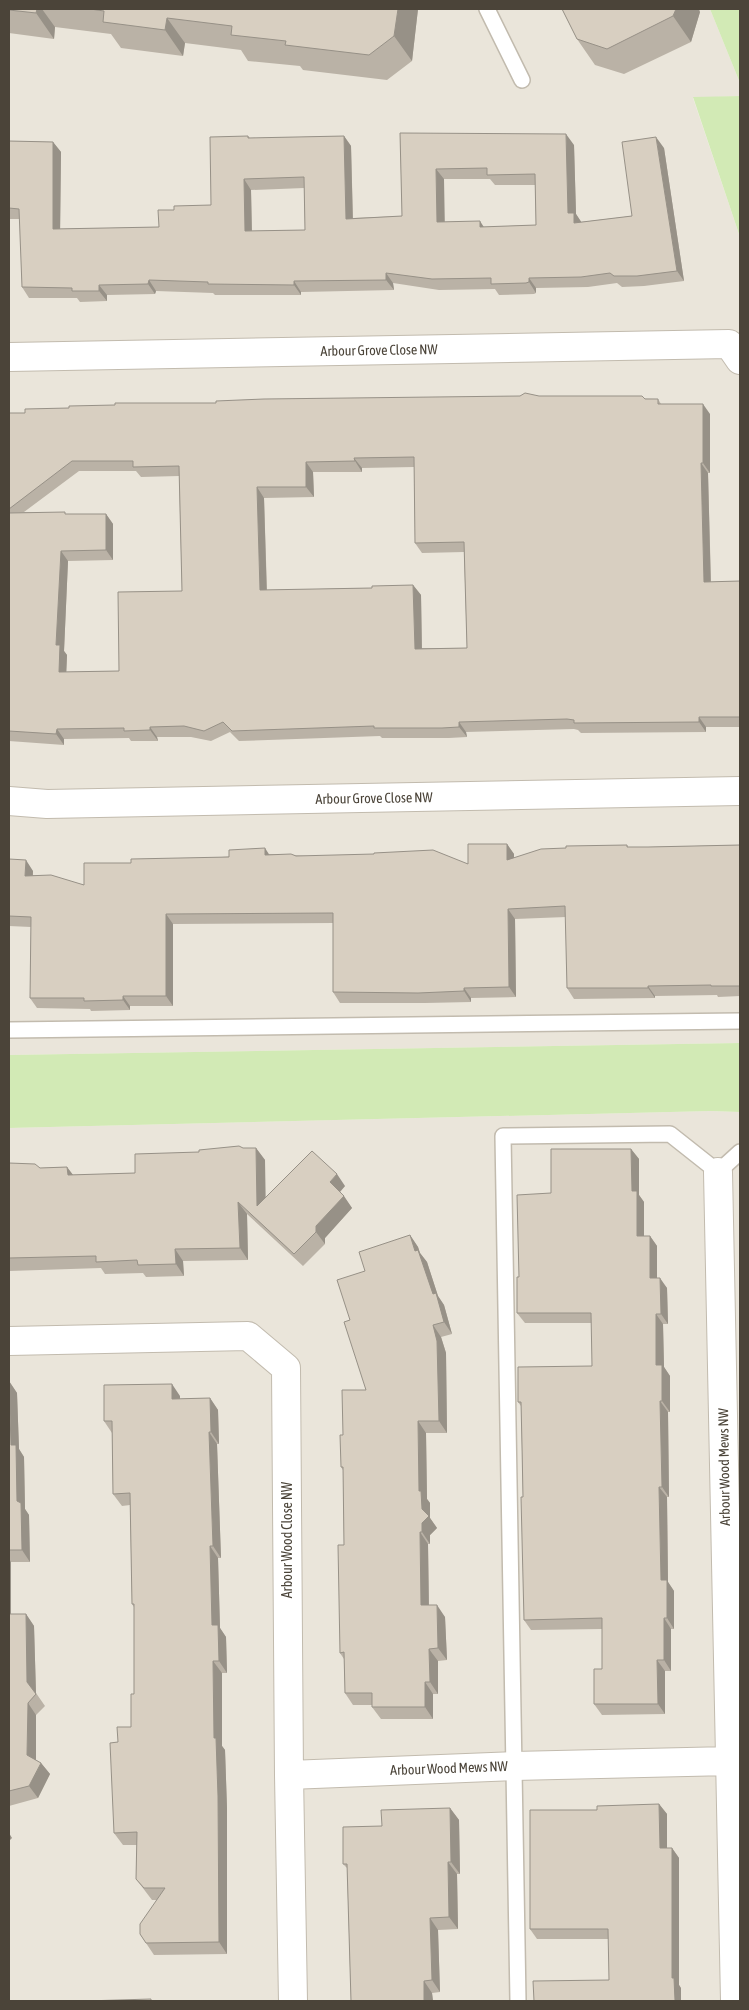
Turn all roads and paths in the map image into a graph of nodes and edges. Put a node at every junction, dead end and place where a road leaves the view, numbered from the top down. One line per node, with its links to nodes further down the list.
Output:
1 (487, 9): 2 (lane)
2 (522, 80)
3 (9, 357): 4 (street, Arbour Grove Close NW)
4 (740, 360)
5 (740, 791): 6 (street, Arbour Grove Close NW)
6 (9, 801)
7 (740, 1021): 8 (lane)
8 (9, 1030)
9 (740, 1152): 10 (lane)
10 (718, 1172): 12 (street, Arbour Wood Mews NW); 13 (lane)
11 (9, 1341): 14 (street, Arbour Wood Close NW)
12 (730, 1762): 13 (street, Arbour Wood Mews NW); 17 (street, Arbour Wood Mews NW)
13 (514, 1766): 14 (street, Arbour Wood Mews NW); 16 (lane)
14 (289, 1775): 15 (street, Arbour Wood Close NW)
15 (293, 2001)
16 (518, 2001)
17 (735, 2001)

